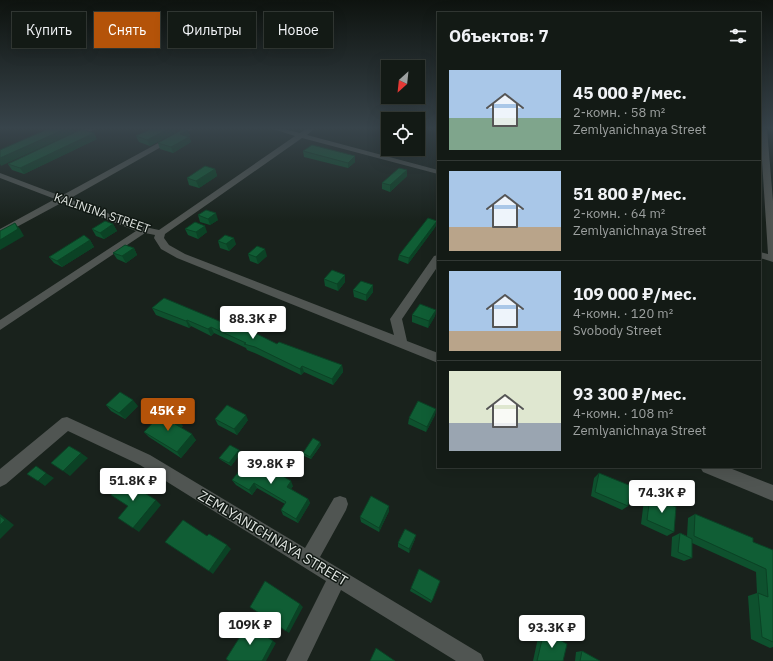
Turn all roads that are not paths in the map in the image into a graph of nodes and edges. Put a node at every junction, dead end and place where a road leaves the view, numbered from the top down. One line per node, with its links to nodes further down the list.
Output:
1 (133, 160): 7 (street)
2 (267, 160): 10 (street)
3 (392, 160): 6 (street)
4 (765, 160): 13 (street)
5 (2, 171): 7 (street, KALININA STREET)
6 (437, 172)
7 (61, 200): 8 (street, KALININA STREET); 9 (street)
8 (143, 230): 10 (street, KALININA STREET); 14 (street)
9 (0, 233)
10 (160, 233): 15 (street, KALININA STREET)
11 (761, 255): 13 (street)
12 (437, 259): 15 (street)
13 (773, 259)
14 (0, 326)
15 (402, 344): 16 (street, KALININA STREET)
16 (437, 358)
17 (710, 468): 19 (street)
18 (0, 479): 21 (street, ZEMLYANICHNAYA STREET)
19 (773, 493)
20 (340, 504): 21 (street)
21 (308, 560): 22 (street, ZEMLYANICHNAYA STREET)
22 (338, 577): 23 (street); 24 (street, ZEMLYANICHNAYA STREET)
23 (296, 661)
24 (474, 661)

